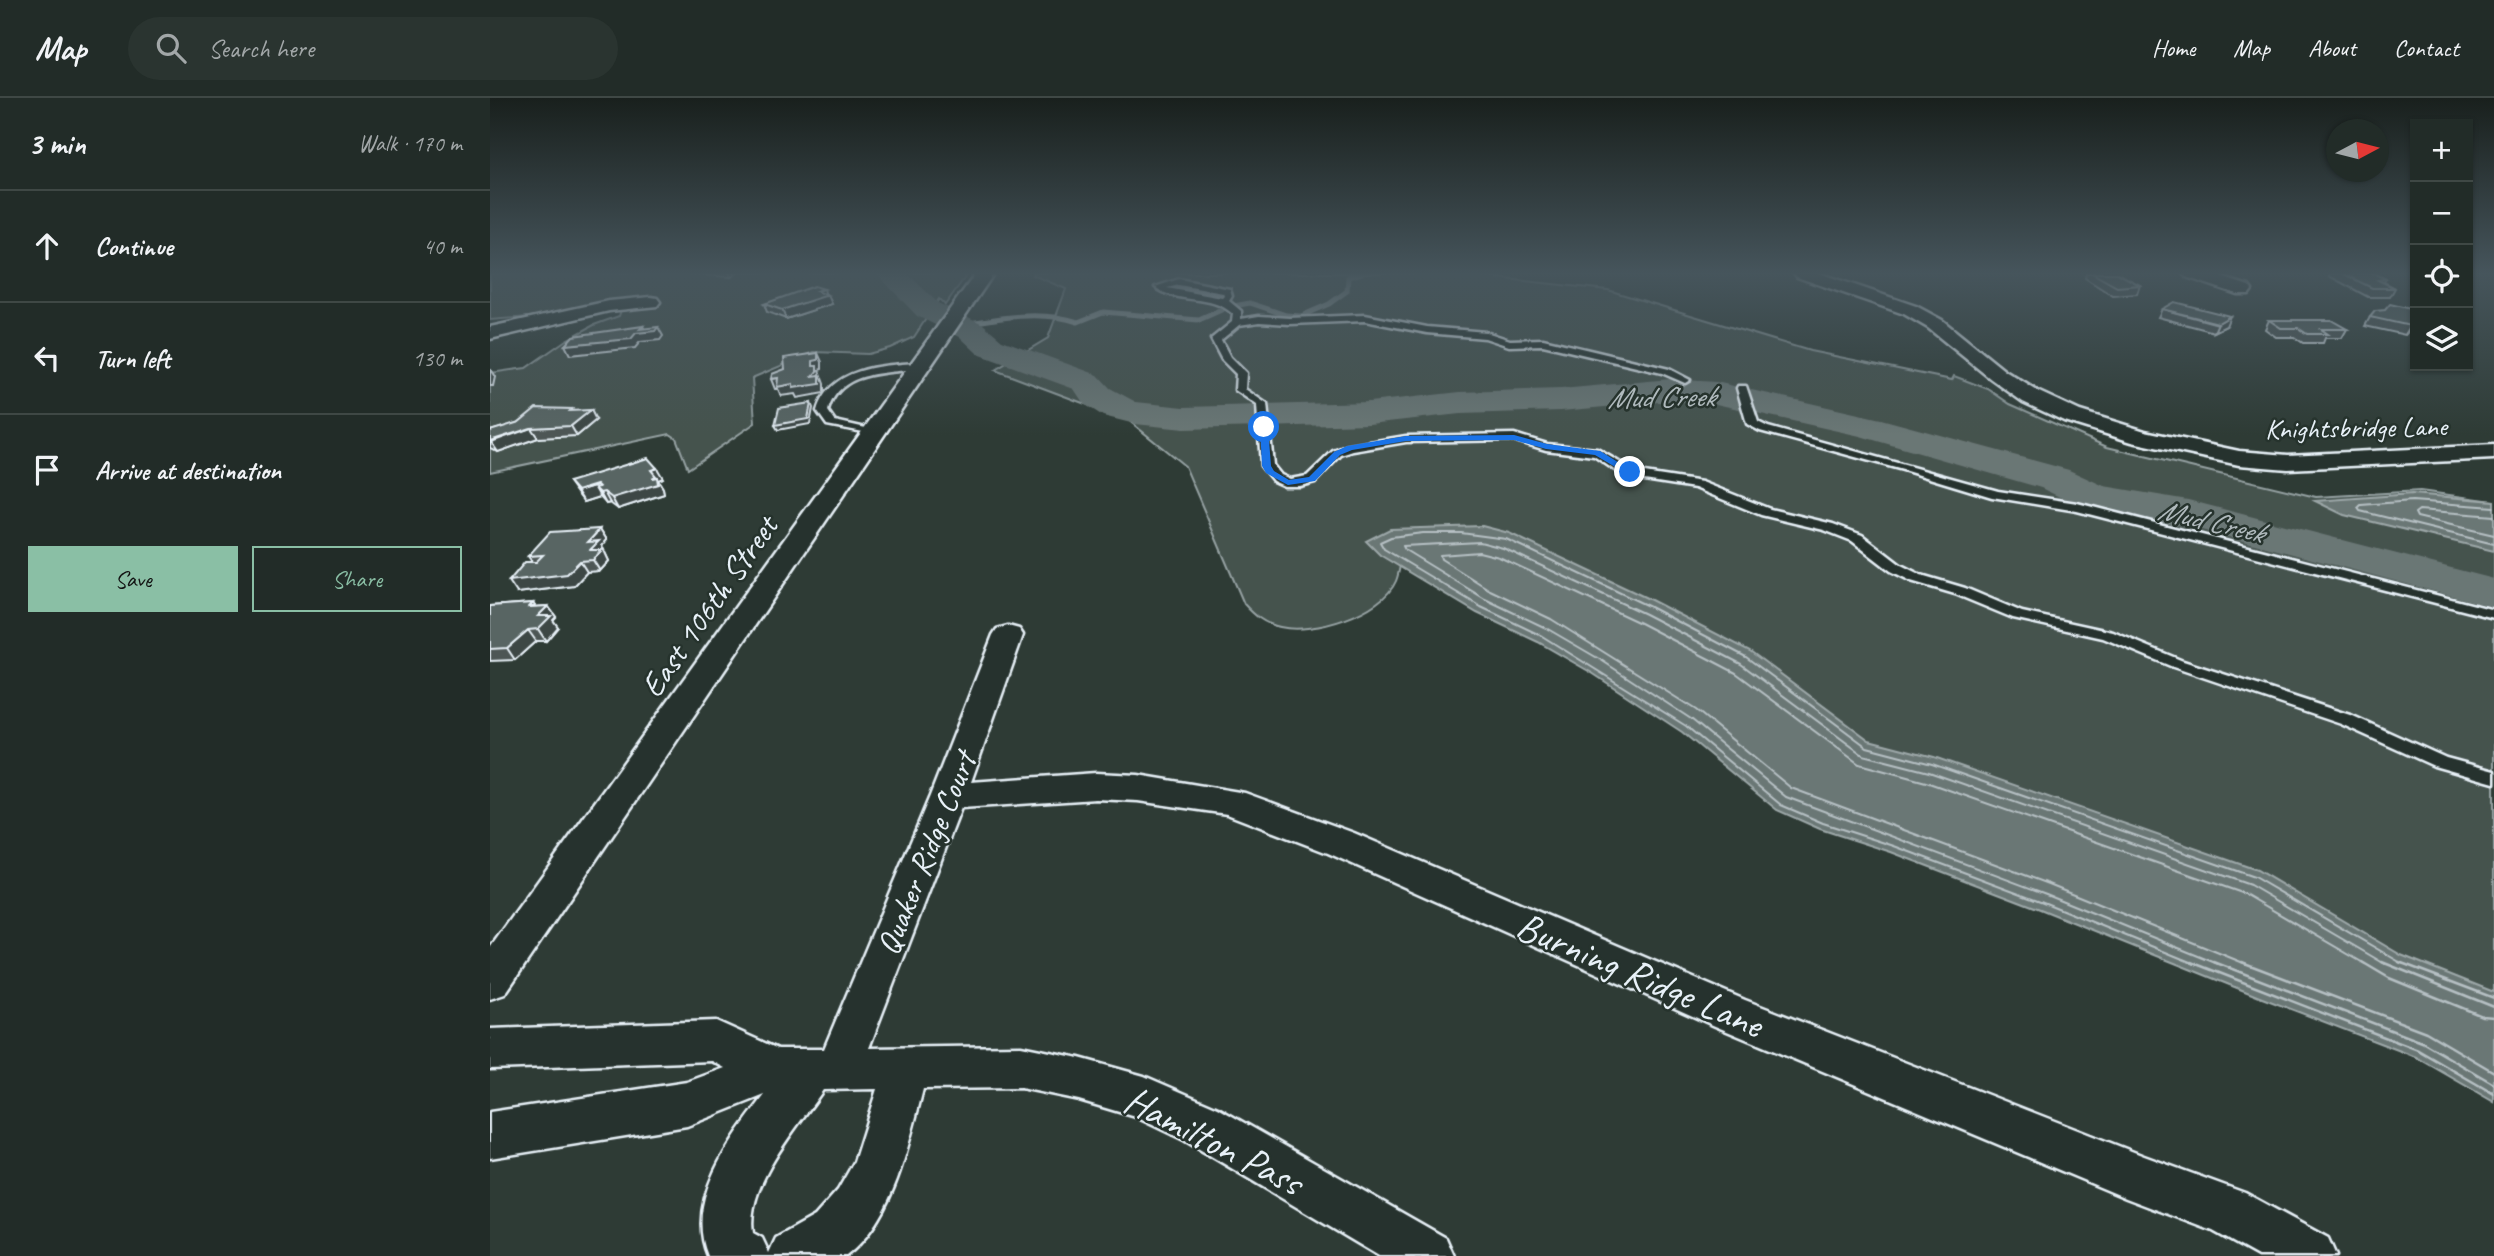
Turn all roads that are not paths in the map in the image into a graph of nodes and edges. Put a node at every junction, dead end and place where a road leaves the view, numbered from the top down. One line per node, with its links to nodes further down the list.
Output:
1 (516, 327): 6 (street)
2 (947, 327): 7 (street, East 106th Street)
3 (1223, 327): 14 (lane)
4 (1412, 327): 8 (lane)
5 (1940, 327): 11 (street, Knightsbridge Lane)
6 (490, 333)
7 (928, 355): 10 (street, East 106th Street); 10 (lane)
8 (1685, 380)
9 (1742, 388): 12 (lane)
10 (875, 433): 16 (street, East 106th Street)
11 (2494, 452)
12 (2494, 614)
13 (1008, 635): 15 (street, Quaker Ridge Court)
14 (2494, 777)
15 (948, 796): 19 (street, Quaker Ridge Court); 24 (street, Burning Ridge Lane)
16 (490, 981)
17 (490, 1049): 19 (street, Hamilton Pass)
18 (906, 1068): 19 (street, Hamilton Pass); 22 (street); 23 (street, Hamilton Pass)
19 (808, 1069): 20 (street, Hamilton Pass); 21 (street, Quaker Ridge Court)
20 (490, 1135)
21 (744, 1256)
22 (794, 1256)
23 (1428, 1256)
24 (2310, 1256)

